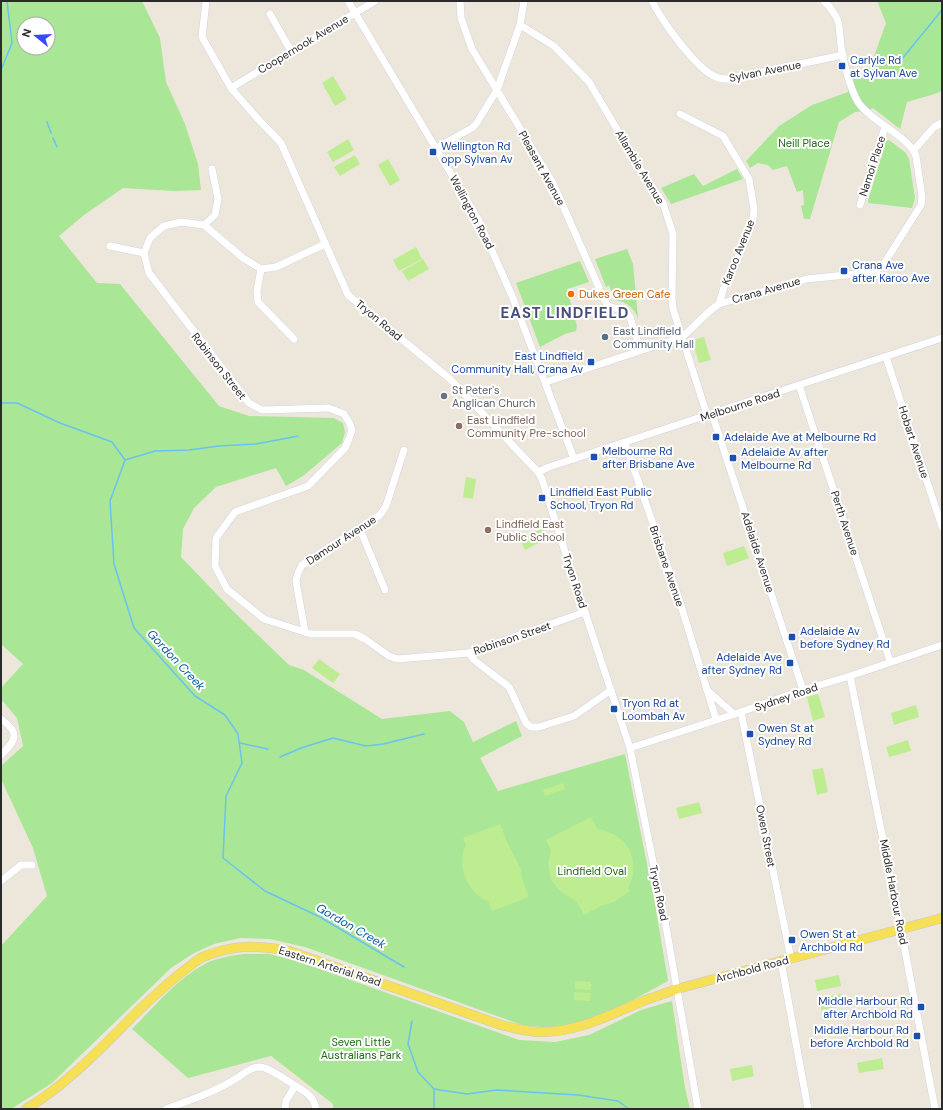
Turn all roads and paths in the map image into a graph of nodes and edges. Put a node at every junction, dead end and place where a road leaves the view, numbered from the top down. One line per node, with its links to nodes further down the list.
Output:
1 (206, 1): 13 (street, Tryon Road)
2 (348, 1): 8 (street, Wellington Road)
3 (375, 1): 8 (street, Coopernook Avenue)
4 (460, 1): 14 (street, Pleasant Avenue)
5 (524, 1): 10 (street)
6 (652, 1): 12 (street, Sylvan Avenue)
7 (824, 1): 12 (street)
8 (355, 13): 11 (street, Coopernook Avenue); 18 (street, Wellington Road)
9 (270, 14): 11 (street)
10 (520, 25): 14 (street); 28 (street, Allambie Avenue)
11 (291, 51): 13 (street, Coopernook Avenue)
12 (843, 55): 17 (street)
13 (231, 88): 23 (street, Tryon Road)
14 (497, 90): 18 (street); 31 (street, Pleasant Avenue)
15 (680, 114): 27 (street, Karoo Avenue)
16 (942, 123): 19 (street)
17 (885, 127): 19 (street); 21 (street, Namoi Place)
18 (436, 148): 33 (street, Wellington Road)
19 (915, 153): 27 (street, Crana Avenue)
20 (212, 169): 22 (street)
21 (860, 206)
22 (204, 225): 25 (street); 26 (street)
23 (325, 244): 26 (street); 39 (street, Tryon Road)
24 (110, 246): 25 (street)
25 (144, 253): 44 (street, Robinson Street)
26 (261, 269): 30 (street)
27 (719, 304): 28 (street, Crana Avenue)
28 (682, 336): 31 (street, Crana Avenue); 35 (street, Allambie Avenue)
29 (942, 338): 32 (street, Melbourne Road)
30 (294, 339)
31 (640, 350): 33 (street, Crana Avenue)
32 (886, 357): 34 (street, Melbourne Road); 40 (street, Hobart Avenue)
33 (546, 382): 38 (street, Wellington Road)
34 (799, 385): 35 (street, Melbourne Road); 47 (street, Perth Avenue)
35 (710, 414): 36 (street, Melbourne Road); 51 (street, Adelaide Avenue)
36 (625, 443): 38 (street, Melbourne Road); 50 (street, Brisbane Avenue)
37 (404, 450): 41 (street, Damour Avenue)
38 (574, 459): 39 (street, Melbourne Road)
39 (538, 472): 43 (street, Tryon Road)
40 (942, 527)
41 (360, 529): 42 (street); 44 (street, Damour Avenue)
42 (385, 590)
43 (585, 612): 46 (street, Robinson Street); 49 (street, Tryon Road)
44 (304, 632): 46 (street, Robinson Street)
45 (942, 645): 47 (street, Sydney Road)
46 (469, 653): 49 (street)
47 (890, 661): 48 (street, Sydney Road)
48 (850, 676): 51 (street, Sydney Road); 60 (street, Middle Harbour Road)
49 (611, 690): 55 (street, Tryon Road)
50 (707, 690): 52 (street); 54 (street, Brisbane Avenue)
51 (803, 690): 52 (street, Sydney Road)
52 (738, 713): 54 (street, Sydney Road); 61 (street, Owen Street)
53 (1, 719): 56 (street)
54 (716, 719): 55 (street, Sydney Road)
55 (630, 748): 63 (street, Tryon Road)
56 (1, 754)
57 (32, 865): 58 (street)
58 (1, 881)
59 (942, 918): 60 (main road, Archbold Road)
60 (900, 929): 61 (main road, Archbold Road); 71 (street, Middle Harbour Road)
61 (791, 959): 62 (main road, Archbold Road)
62 (781, 961): 63 (main road, Archbold Road); 70 (street)
63 (678, 989): 65 (main road, Eastern Arterial Road); 69 (street, Tryon Road)
64 (295, 1086): 66 (street); 67 (street); 68 (street)
65 (28, 1108)
66 (166, 1109)
67 (285, 1109)
68 (316, 1109)
69 (698, 1109)
70 (808, 1109)
71 (935, 1109)

